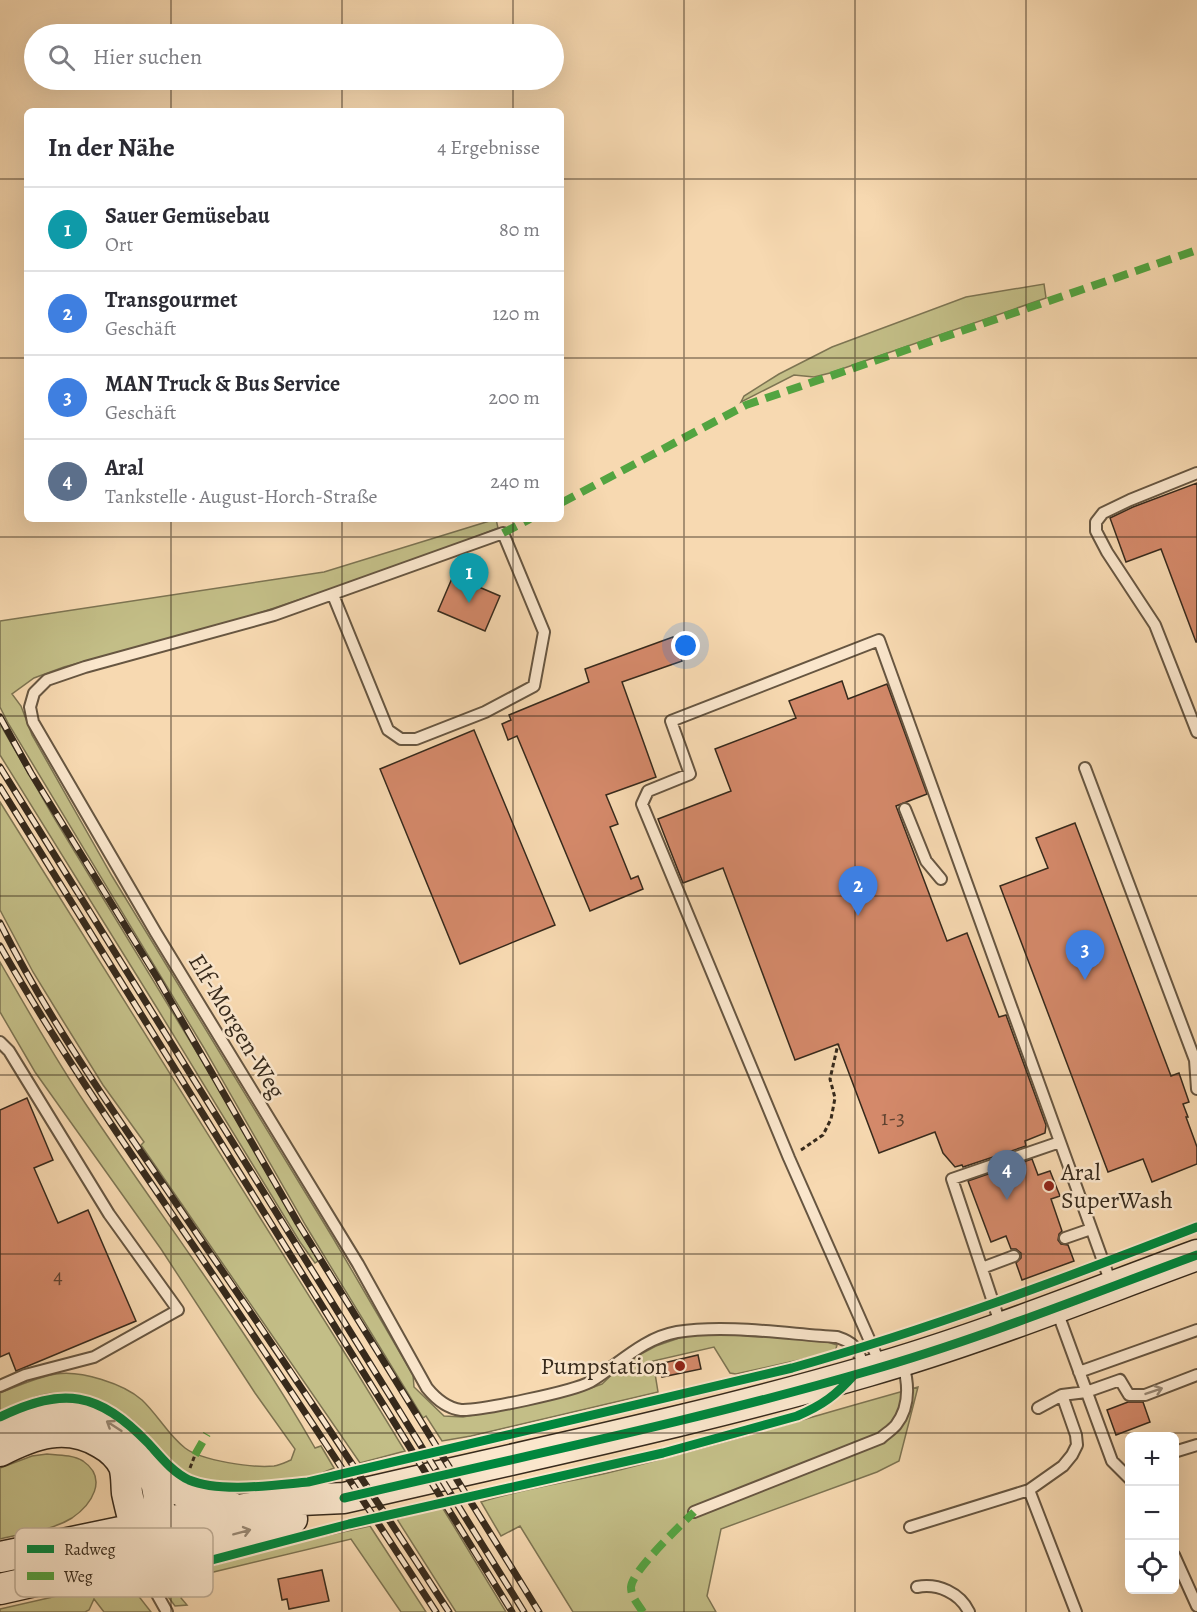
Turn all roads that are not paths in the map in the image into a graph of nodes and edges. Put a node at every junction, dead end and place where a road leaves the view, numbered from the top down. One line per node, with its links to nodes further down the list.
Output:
1 (1197, 473): 3 (lane)
2 (333, 595): 2 (lane, Elf-Morgen-Weg); 20 (lane, Elf-Morgen-Weg)
3 (1197, 732)
4 (1085, 768): 8 (lane)
5 (905, 809): 6 (lane)
6 (941, 879)
7 (0, 1042): 24 (lane)
8 (1197, 1089)
9 (1060, 1142): 10 (lane); 14 (lane); 20 (lane)
10 (1091, 1229): 11 (lane); 15 (lane)
11 (1065, 1238)
12 (1197, 1255): 15 (main road)
13 (1014, 1256): 14 (lane)
14 (982, 1268): 17 (lane)
15 (1112, 1287): 16 (main road)
16 (1056, 1308): 17 (main road); 21 (lane)
17 (1002, 1327): 20 (main road)
18 (1197, 1330): 19 (lane)
19 (1112, 1361): 21 (lane); 23 (lane)
20 (883, 1367): 36 (main road); 38 (lane)
21 (1079, 1372): 25 (lane)
22 (1197, 1376): 23 (lane, one-way to 22)
23 (1120, 1380): 25 (lane)
24 (0, 1386)
25 (1086, 1392): 26 (lane); 32 (lane)
26 (1062, 1395): 27 (lane); 35 (lane)
27 (1038, 1408)
28 (0, 1430): 33 (main road, one-way to 28)
29 (1197, 1445): 30 (lane)
30 (1179, 1450)
31 (0, 1451): 34 (main road)
32 (1125, 1469)
33 (151, 1470): 37 (main road); 39 (main road)
34 (127, 1490): 39 (main road); 41 (main road)
35 (1029, 1490): 40 (lane); 54 (lane)
36 (344, 1498): 37 (main road); 43 (main road, one-way to 36)
37 (245, 1510): 39 (main road)
38 (694, 1512)
39 (145, 1526): 42 (main road)
40 (910, 1527)
41 (102, 1528)
42 (136, 1528)
43 (213, 1538)
44 (15, 1554): 45 (main road)
45 (0, 1557)
46 (1179, 1566): 51 (lane)
47 (15, 1586): 49 (main road)
48 (917, 1587): 53 (lane)
49 (0, 1589)
50 (159, 1597): 52 (lane)
51 (1197, 1606)
52 (167, 1612)
53 (969, 1612)
54 (1076, 1612)

